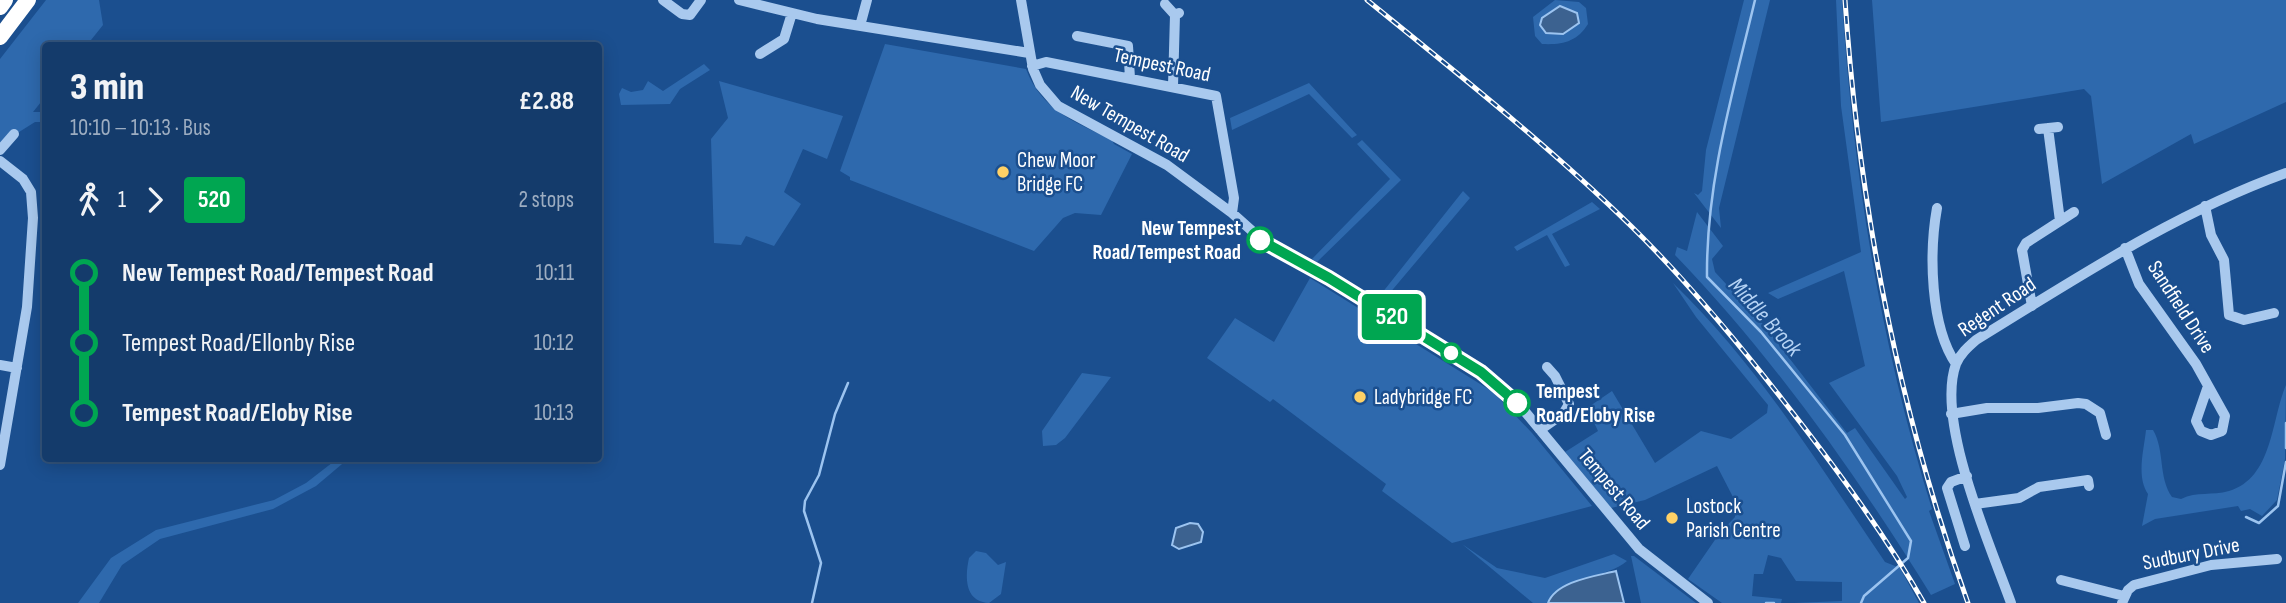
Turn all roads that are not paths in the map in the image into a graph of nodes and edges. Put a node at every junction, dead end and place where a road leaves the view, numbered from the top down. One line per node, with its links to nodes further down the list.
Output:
1 (5, 0): 9 (highway)
2 (28, 0): 14 (highway)
3 (663, 0): 4 (street)
4 (701, 0)
5 (739, 0): 10 (street)
6 (867, 0): 11 (street)
7 (1021, 0): 16 (street, New Tempest Road)
8 (1165, 4): 20 (street)
9 (0, 6)
10 (792, 13): 11 (street); 17 (street)
11 (860, 26): 16 (street)
12 (1096, 26): 15 (street)
13 (1077, 36): 15 (street)
14 (0, 37)
15 (1094, 39): 19 (street)
16 (1029, 53): 18 (street, New Tempest Road)
17 (761, 54)
18 (1032, 66): 19 (street, Tempest Road); 28 (street, New Tempest Road)
19 (1130, 78): 20 (street, Tempest Road)
20 (1173, 86): 28 (street, Tempest Road)
21 (2048, 128): 30 (street)
22 (14, 134): 23 (street)
23 (0, 150)
24 (0, 161): 37 (street)
25 (2286, 173): 26 (street, Regent Road)
26 (2205, 206): 31 (street, Regent Road); 33 (street)
27 (1937, 208): 34 (street)
28 (1232, 212): 40 (street, Tempest Road)
29 (2074, 212): 30 (street)
30 (2060, 221): 32 (street)
31 (2125, 248): 32 (street, Regent Road); 38 (street, Sandfield Drive)
32 (2032, 306): 34 (street, Regent Road)
33 (2275, 313)
34 (1956, 364): 39 (street, Regent Road)
35 (0, 365): 37 (street)
36 (1546, 367): 40 (street)
37 (18, 368): 42 (street)
38 (2208, 386)
39 (1951, 414): 41 (street); 44 (street, Regent Road)
40 (1540, 430): 51 (street, Tempest Road)
41 (2106, 435)
42 (2, 445): 43 (street)
43 (0, 465)
44 (1967, 476): 46 (street, Regent Road); 47 (street)
45 (2089, 486): 46 (street)
46 (1975, 504): 52 (street, Regent Road)
47 (1965, 546)
48 (2277, 559): 50 (street, Sudbury Drive)
49 (2058, 579): 50 (street)
50 (2123, 599)
51 (1709, 603)
52 (2011, 603)

